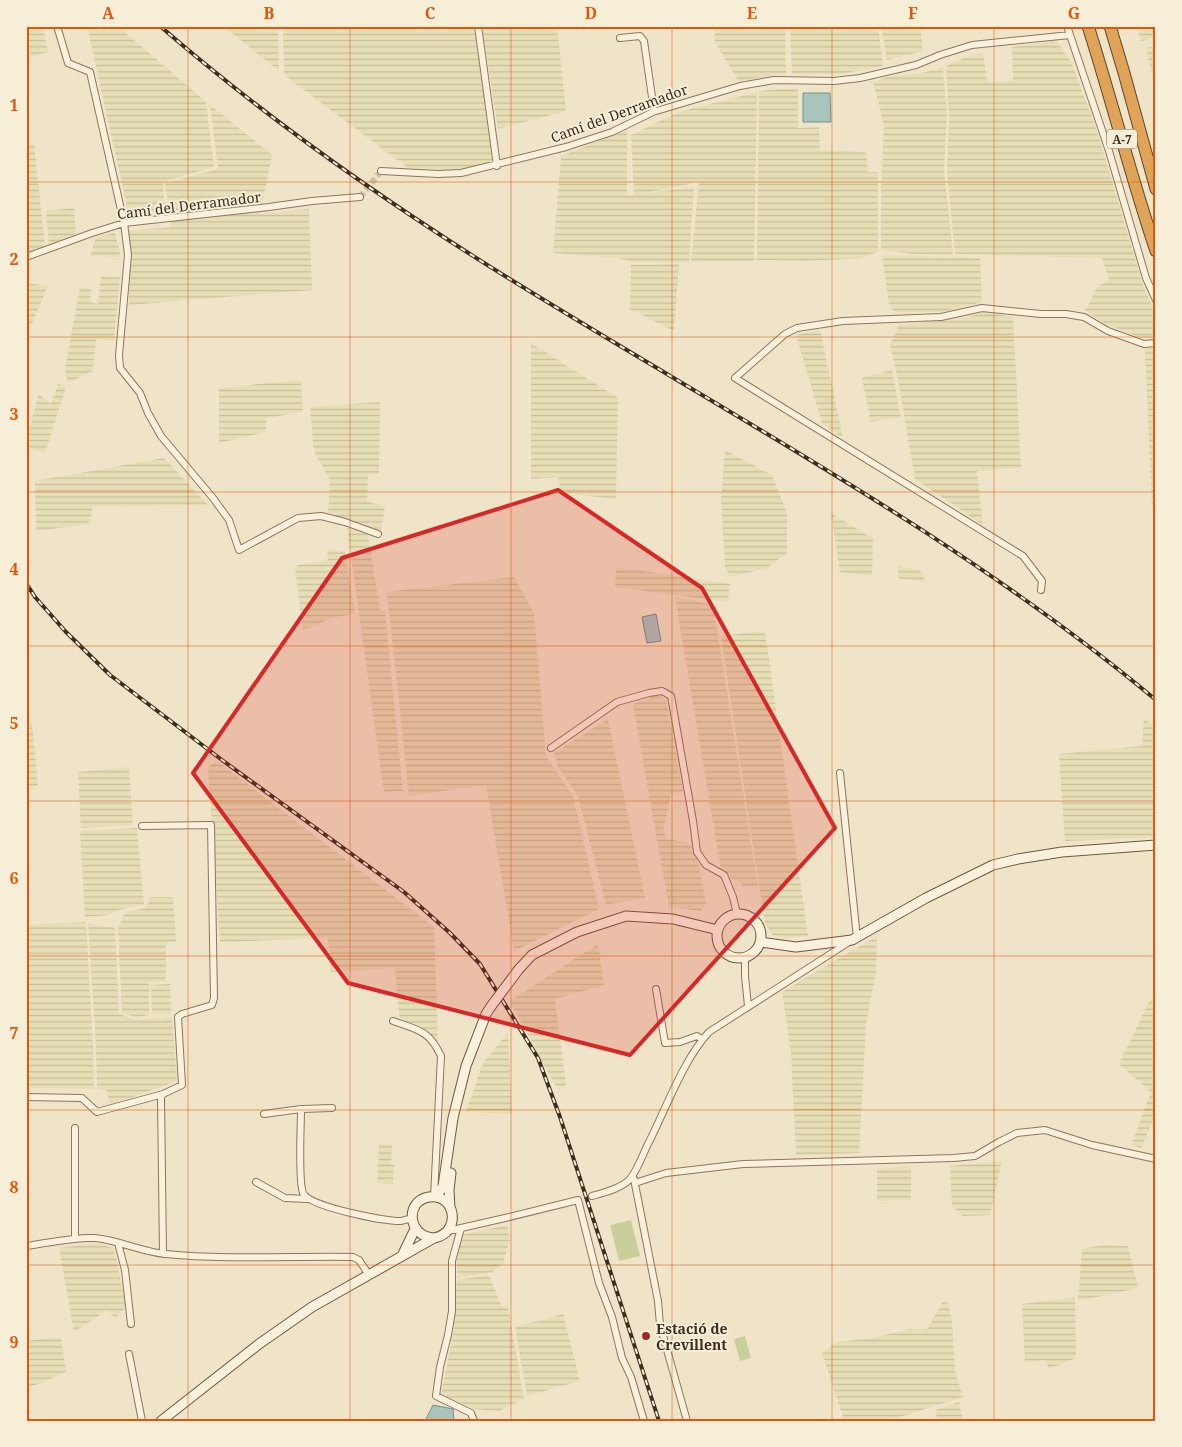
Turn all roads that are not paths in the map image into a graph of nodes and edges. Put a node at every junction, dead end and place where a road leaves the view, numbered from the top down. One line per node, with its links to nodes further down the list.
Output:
1 (57, 26): 13 (street)
2 (478, 26): 9 (street)
3 (1067, 26): 6 (street)
4 (1088, 26): 14 (highway, A-7)
5 (1110, 26): 11 (highway, A-7)
6 (1070, 35): 8 (street, Camí del Derramador); 16 (street)
7 (620, 38): 8 (street)
8 (654, 112): 9 (street, Camí del Derramador)
9 (497, 166): 10 (street, Camí del Derramador)
10 (381, 171)
11 (1156, 189)
12 (360, 198): 13 (street, Camí del Derramador)
13 (124, 223): 15 (street, Camí del Derramador); 18 (street)
14 (1156, 251)
15 (26, 257)
16 (1156, 300)
17 (1156, 343): 19 (street)
18 (378, 534)
19 (1041, 590)
20 (551, 748): 24 (street)
21 (840, 773): 26 (street)
22 (142, 826): 33 (street)
23 (1156, 845): 26 (street)
24 (737, 914): 25 (street); 27 (street)
25 (718, 930): 28 (street); 35 (street, bridge)
26 (854, 939): 27 (street); 30 (street)
27 (760, 942): 28 (street)
28 (745, 957): 30 (street)
29 (656, 990): 32 (street)
30 (748, 1006): 32 (street)
31 (393, 1021): 45 (street)
32 (702, 1039): 41 (street)
33 (162, 1094): 34 (street); 56 (street)
34 (26, 1097)
35 (456, 1105): 45 (street); 47 (street)
36 (332, 1108): 37 (street)
37 (301, 1109): 38 (street); 46 (street)
38 (264, 1114)
39 (75, 1128): 53 (street)
40 (1156, 1159): 43 (street)
41 (633, 1173): 43 (street); 44 (street)
42 (256, 1182): 46 (street)
43 (635, 1183): 65 (street)
44 (592, 1196)
45 (435, 1197): 47 (street); 48 (street)
46 (307, 1198): 48 (street)
47 (450, 1208): 51 (street)
48 (412, 1218): 50 (street)
49 (460, 1228): 51 (street); 63 (street); 64 (street)
50 (415, 1229): 52 (street); 57 (street)
51 (448, 1231): 52 (street)
52 (434, 1238): 57 (street)
53 (75, 1239): 54 (street); 55 (street)
54 (118, 1243): 56 (street); 59 (street)
55 (26, 1246)
56 (163, 1254): 58 (street)
57 (402, 1256): 58 (street)
58 (369, 1275): 62 (street)
59 (131, 1324)
60 (130, 1354): 61 (street)
61 (142, 1421)
62 (161, 1421)
63 (474, 1421)
64 (644, 1421)
65 (687, 1421)

